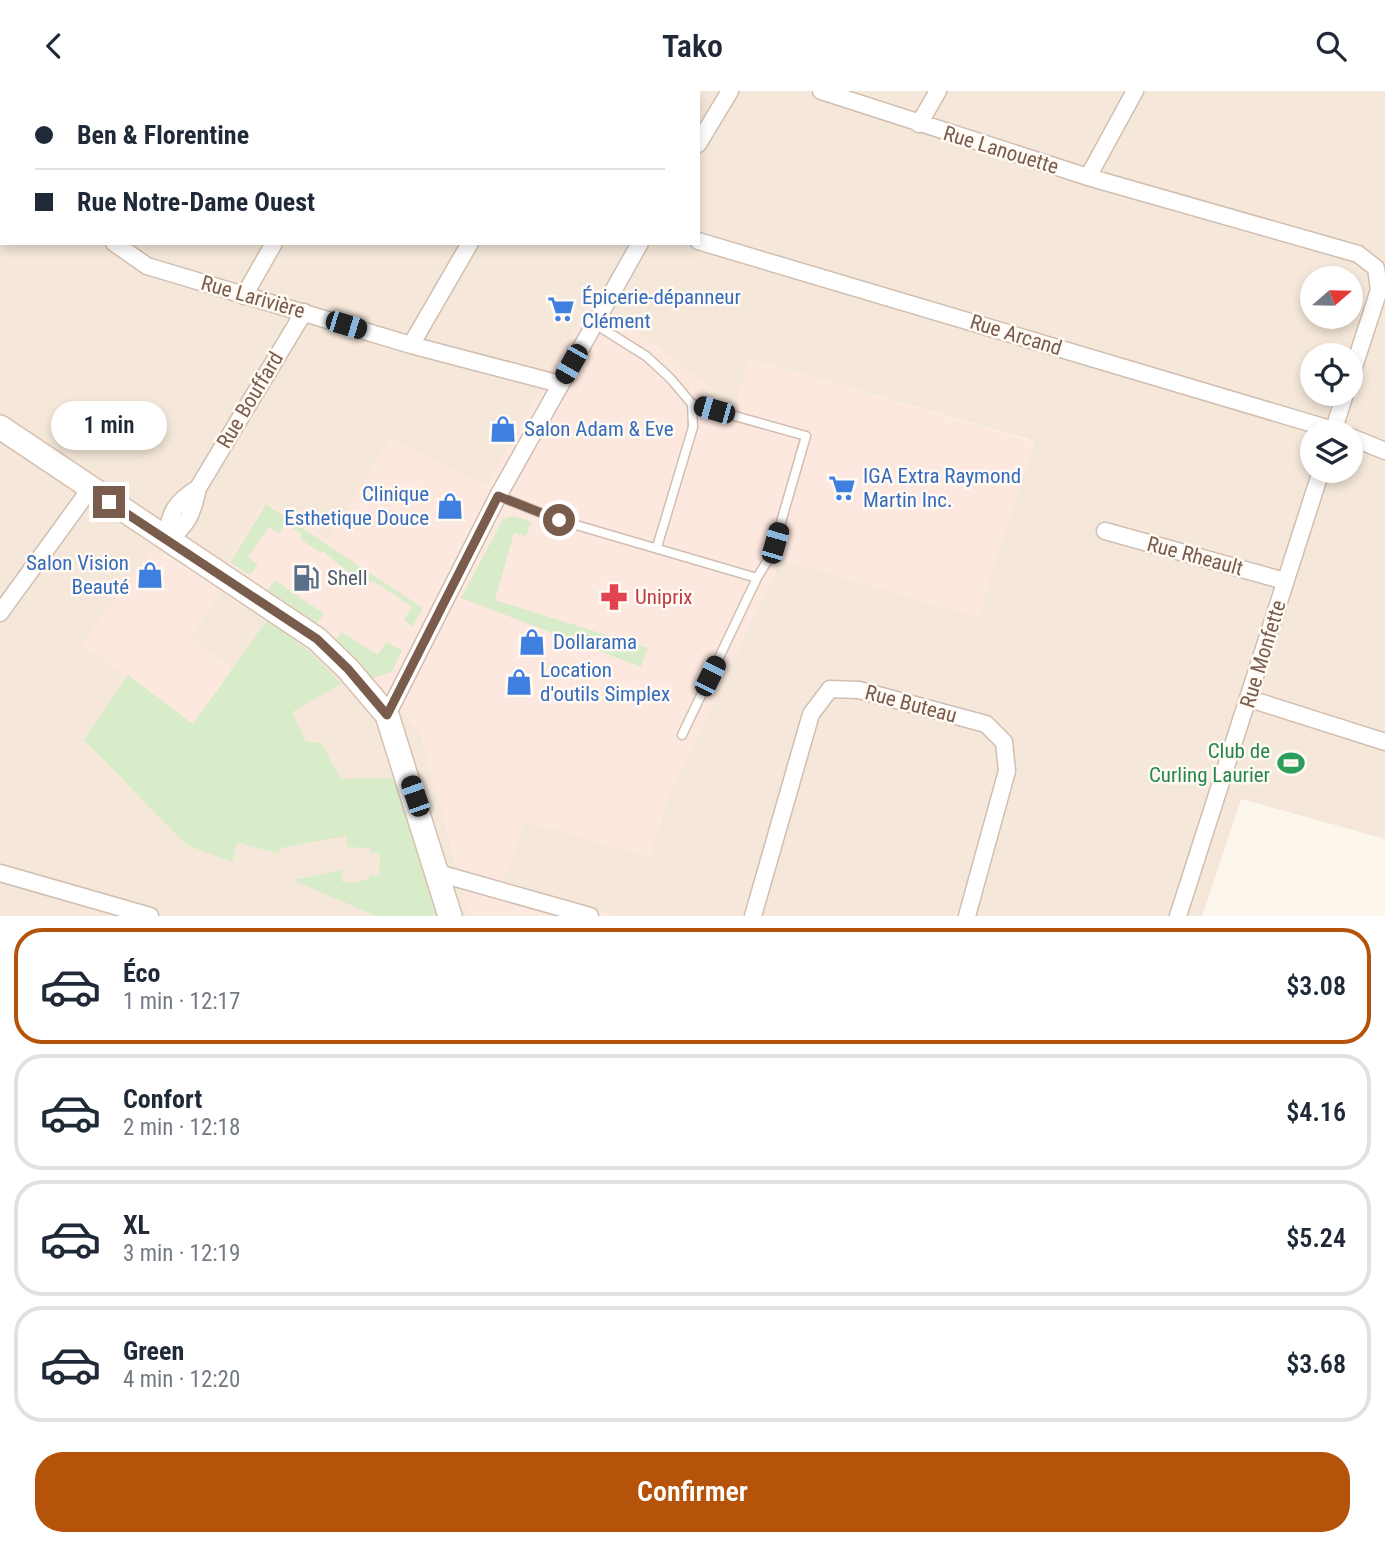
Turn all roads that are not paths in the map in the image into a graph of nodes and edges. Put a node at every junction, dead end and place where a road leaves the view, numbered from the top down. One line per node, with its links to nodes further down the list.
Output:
1 (730, 91): 6 (street)
2 (821, 91): 5 (street, Rue Lanouette)
3 (938, 91): 5 (street)
4 (1135, 91): 7 (street, Rue Lanouette)
5 (919, 124): 7 (street, Rue Lanouette)
6 (700, 141)
7 (1087, 177): 16 (street)
8 (700, 242): 20 (street, Rue Arcand)
9 (117, 245): 13 (street, Rue Larivière)
10 (273, 245): 13 (street)
11 (469, 245): 17 (street)
12 (639, 245): 15 (street)
13 (244, 296): 14 (street, Rue Larivière)
14 (304, 312): 17 (street, Rue Larivière); 28 (street, Rue Bouffard)
15 (595, 324): 18 (street); 19 (lane)
16 (1362, 343)
17 (411, 345): 18 (street, Rue Larivière)
18 (560, 384): 26 (street)
19 (692, 404): 29 (lane); 30 (lane)
20 (1300, 421)
21 (0, 427): 25 (street)
22 (1363, 442): 23 (street)
23 (1385, 451)
24 (1317, 483): 31 (street, Rue Monfette)
25 (90, 489): 28 (street); 32 (street)
26 (498, 496): 29 (lane); 34 (street)
27 (1105, 531): 31 (street, Rue Rheault)
28 (166, 540): 34 (street)
29 (657, 547): 30 (lane)
30 (757, 578): 35 (lane)
31 (1285, 581): 33 (street, Rue Monfette)
32 (0, 613)
33 (1250, 699): 36 (street); 44 (street, Rue Monfette)
34 (387, 715): 38 (street)
35 (682, 735)
36 (1385, 742)
37 (0, 873): 39 (street)
38 (438, 873): 40 (street); 41 (street)
39 (150, 916)
40 (450, 916)
41 (590, 916)
42 (754, 916): 43 (street, Rue Buteau)
43 (967, 916)
44 (1178, 916)

